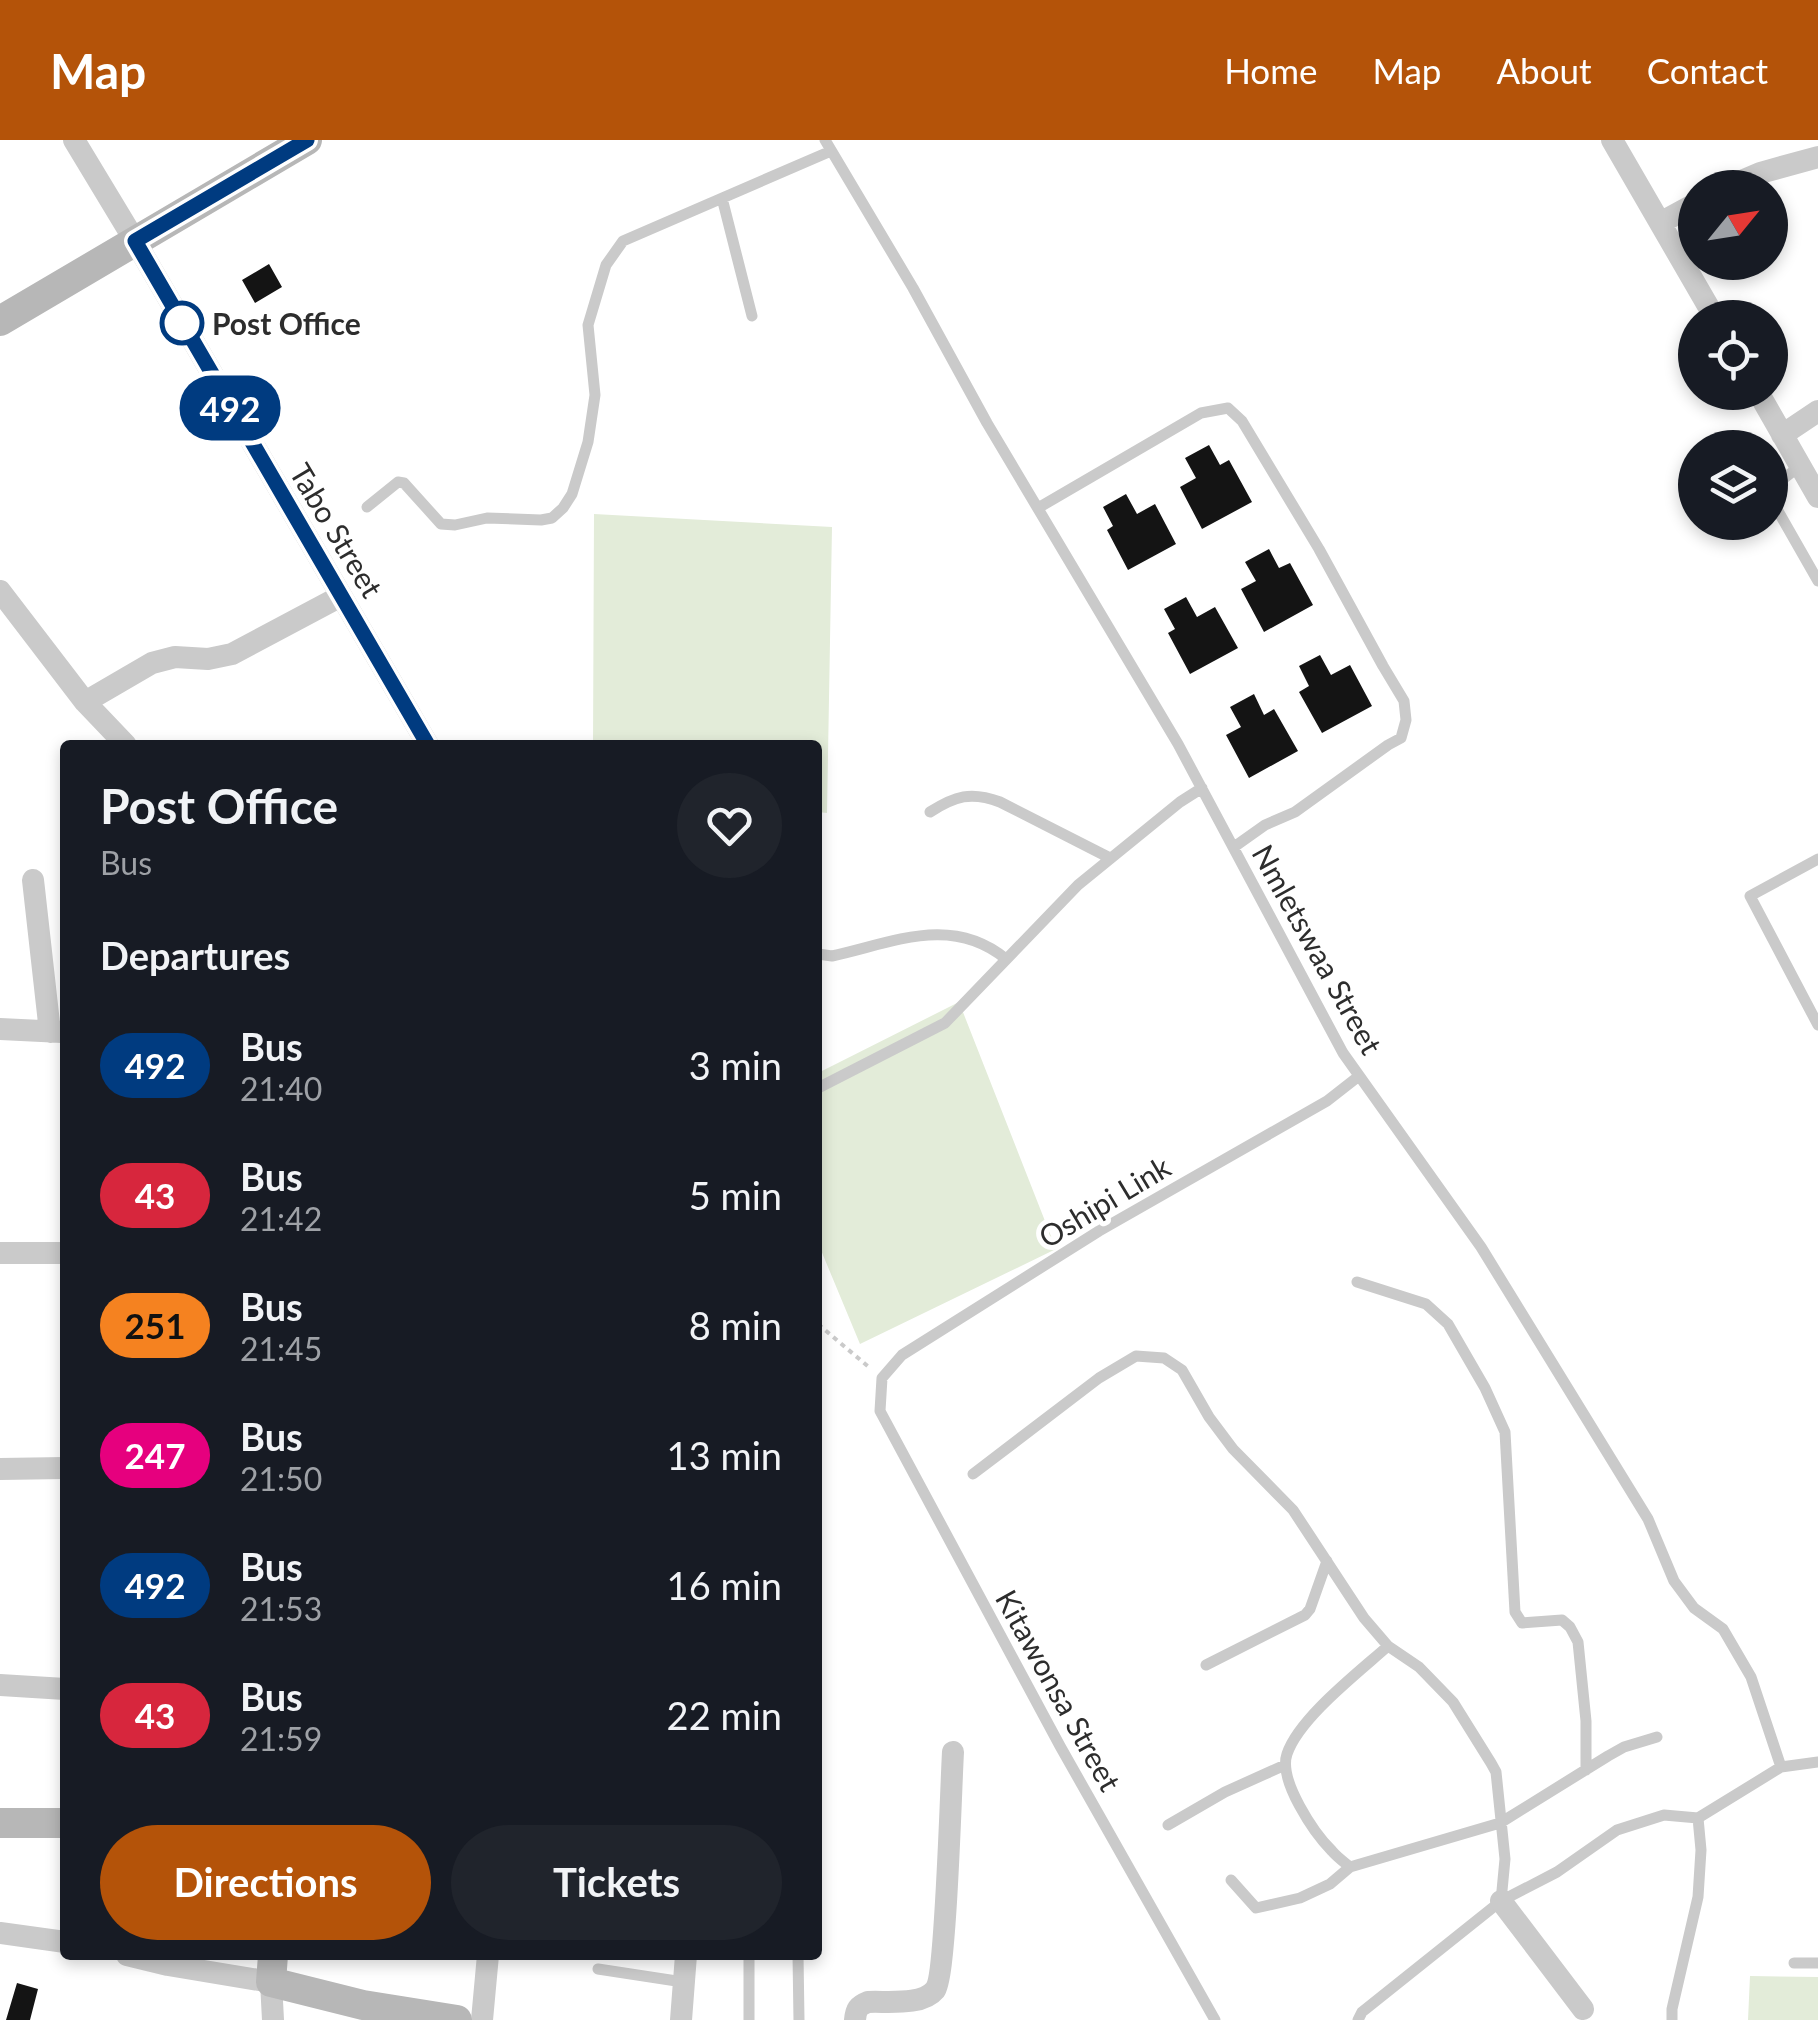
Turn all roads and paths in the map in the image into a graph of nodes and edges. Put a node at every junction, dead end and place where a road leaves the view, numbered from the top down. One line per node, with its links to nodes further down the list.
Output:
1 (74, 140): 10 (street, Tabo Street)
2 (307, 140): 10 (street)
3 (1612, 140): 9 (street)
4 (828, 146): 7 (lane); 21 (lane, Nmletswaa Street)
5 (1818, 157): 6 (street)
6 (1771, 170)
7 (722, 198): 12 (lane); 20 (lane)
8 (1678, 213): 9 (street)
9 (1660, 223): 11 (street)
10 (135, 241): 13 (street); 25 (street, Tabo Street)
11 (1704, 300)
12 (752, 316)
13 (0, 320)
14 (1818, 411): 15 (street)
15 (1788, 432)
16 (1788, 446): 17 (street)
17 (1800, 466): 18 (lane); 19 (street)
18 (1788, 475)
19 (1818, 497)
20 (367, 508)
21 (1038, 508): 29 (lane, Nmletswaa Street); 31 (lane)
22 (1788, 530): 23 (lane)
23 (1818, 582)
24 (0, 591): 26 (street)
25 (342, 596): 26 (street); 28 (street, Tabo Street)
26 (84, 702): 27 (street)
27 (121, 740)
28 (425, 740)
29 (1202, 788): 31 (lane, Nmletswaa Street); 32 (lane)
30 (930, 812): 32 (lane)
31 (1234, 847): 40 (lane, Nmletswaa Street)
32 (1110, 858): 36 (lane)
33 (1818, 860): 37 (lane)
34 (33, 880): 39 (street)
35 (822, 955): 36 (lane)
36 (1006, 959): 41 (lane)
37 (1818, 1024)
38 (0, 1030): 39 (street)
39 (57, 1032)
40 (1359, 1076): 46 (lane, Oshipi Link); 59 (lane, Nmletswaa Street)
41 (822, 1086)
42 (0, 1253): 43 (street)
43 (60, 1253)
44 (1357, 1282): 60 (lane)
45 (822, 1327): 46 (path)
46 (882, 1378): 89 (lane, Kitawonsa Street)
47 (60, 1468): 48 (street)
48 (0, 1469)
49 (973, 1474): 50 (lane)
50 (1327, 1561): 51 (lane); 52 (lane)
51 (1388, 1646): 58 (lane); 64 (lane)
52 (1206, 1665)
53 (0, 1685): 54 (street)
54 (60, 1689)
55 (1657, 1737): 60 (lane)
56 (953, 1752): 88 (street)
57 (1818, 1762): 59 (lane)
58 (1285, 1765): 65 (lane); 66 (lane)
59 (1781, 1768): 61 (lane)
60 (1586, 1770): 64 (lane)
61 (1698, 1818): 68 (lane); 91 (lane)
62 (0, 1823): 63 (street)
63 (60, 1823)
64 (1500, 1823): 66 (lane); 68 (lane)
65 (1168, 1825)
66 (1350, 1866): 67 (lane)
67 (1231, 1880)
68 (1502, 1901): 81 (street); 90 (lane)
69 (0, 1933): 70 (street)
70 (60, 1941)
71 (148, 1960): 78 (street)
72 (488, 1960): 84 (street)
73 (685, 1960): 80 (street)
74 (748, 1960): 86 (lane)
75 (798, 1960): 87 (lane)
76 (1818, 1962): 77 (lane)
77 (1794, 1963)
78 (272, 1969): 82 (street); 83 (street)
79 (598, 1969): 80 (lane)
80 (683, 1982): 85 (street)
81 (1583, 2009)
82 (273, 2020)
83 (458, 2020)
84 (482, 2020)
85 (681, 2020)
86 (749, 2020)
87 (799, 2020)
88 (855, 2020)
89 (1215, 2020)
90 (1358, 2020)
91 (1672, 2020)

